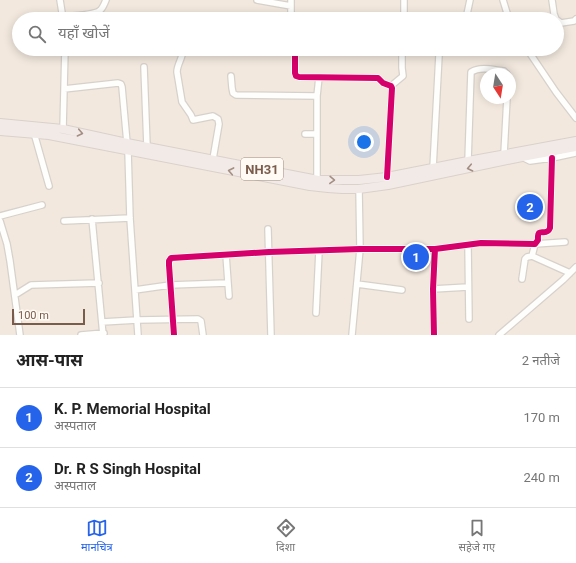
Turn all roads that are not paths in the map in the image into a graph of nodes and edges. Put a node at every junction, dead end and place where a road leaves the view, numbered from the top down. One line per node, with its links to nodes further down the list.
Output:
1 (60, 0): 10 (street)
2 (106, 0): 11 (street)
3 (257, 0): 9 (street)
4 (291, 0): 9 (street)
5 (404, 0): 13 (street)
6 (470, 0): 14 (street)
7 (503, 0): 15 (street)
8 (552, 0): 16 (street)
9 (291, 6): 12 (street)
10 (62, 12)
11 (96, 12)
12 (291, 12)
13 (404, 12)
14 (467, 12)
15 (507, 12)
16 (554, 12)
17 (576, 19): 18 (street)
18 (564, 22)
19 (65, 56): 30 (street)
20 (182, 56): 49 (street)
21 (295, 56): 28 (street)
22 (402, 56): 29 (street)
23 (439, 56): 51 (street)
24 (532, 56): 33 (street)
25 (144, 67): 42 (street)
26 (480, 69): 50 (street)
27 (231, 76): 31 (street)
28 (319, 77): 29 (street); 31 (street)
29 (390, 86): 52 (street)
30 (64, 89): 35 (street); 43 (street)
31 (317, 96): 39 (street)
32 (507, 104): 46 (street)
33 (576, 118)
34 (0, 123): 35 (highway, NH31)
35 (63, 130): 43 (highway, NH31, one-way to 43)
36 (0, 131): 37 (highway, NH31)
37 (34, 133): 43 (highway, NH31); 54 (street)
38 (305, 134): 39 (street)
39 (317, 134): 53 (street)
40 (576, 138): 47 (street)
41 (576, 141): 47 (highway, NH31)
42 (147, 146): 43 (highway, NH31); 49 (highway, NH31)
43 (128, 147): 53 (highway, NH31, one-way to 43); 58 (street)
44 (576, 147): 47 (highway, NH31)
45 (576, 153): 48 (street)
46 (504, 154): 47 (highway, NH31); 50 (highway, NH31)
47 (523, 154): 48 (street); 55 (highway, NH31, one-way to 55)
48 (552, 158): 64 (street)
49 (213, 159): 53 (highway, NH31)
50 (468, 161): 51 (highway, NH31)
51 (433, 168): 52 (highway, NH31)
52 (387, 177): 53 (highway, NH31, one-way to 52)
53 (317, 183): 55 (highway, NH31)
54 (49, 186)
55 (359, 188): 66 (street)
56 (42, 205): 57 (street)
57 (0, 216)
58 (130, 218): 59 (street); 81 (street)
59 (92, 219): 61 (street); 75 (street)
60 (0, 220): 83 (street)
61 (64, 220)
62 (268, 230): 69 (street)
63 (565, 242): 64 (street)
64 (535, 244): 65 (street); 71 (street)
65 (468, 245): 67 (street); 79 (street)
66 (360, 249): 67 (street); 68 (street); 77 (street)
67 (435, 249): 80 (street)
68 (319, 251): 69 (street); 85 (street)
69 (269, 252): 70 (street); 96 (street)
70 (226, 255): 76 (street); 78 (street)
71 (532, 256): 73 (street); 74 (street)
72 (576, 267): 73 (street)
73 (570, 272): 99 (street)
74 (522, 279)
75 (99, 283): 83 (street); 89 (street)
76 (227, 283): 78 (street); 84 (street)
77 (356, 284): 82 (street); 97 (street)
78 (170, 285): 81 (street); 87 (street)
79 (468, 288): 80 (street); 88 (street)
80 (433, 289): 98 (street)
81 (135, 290): 86 (street)
82 (402, 290)
83 (15, 295): 91 (street)
84 (229, 296)
85 (316, 313)
86 (137, 320): 87 (street); 89 (street); 93 (street)
87 (173, 320): 94 (street); 95 (street)
88 (469, 320)
89 (102, 322): 90 (street)
90 (104, 334): 92 (street)
91 (20, 335)
92 (81, 335)
93 (138, 335)
94 (174, 335)
95 (203, 335)
96 (271, 335)
97 (352, 335)
98 (434, 335)
99 (499, 335)

